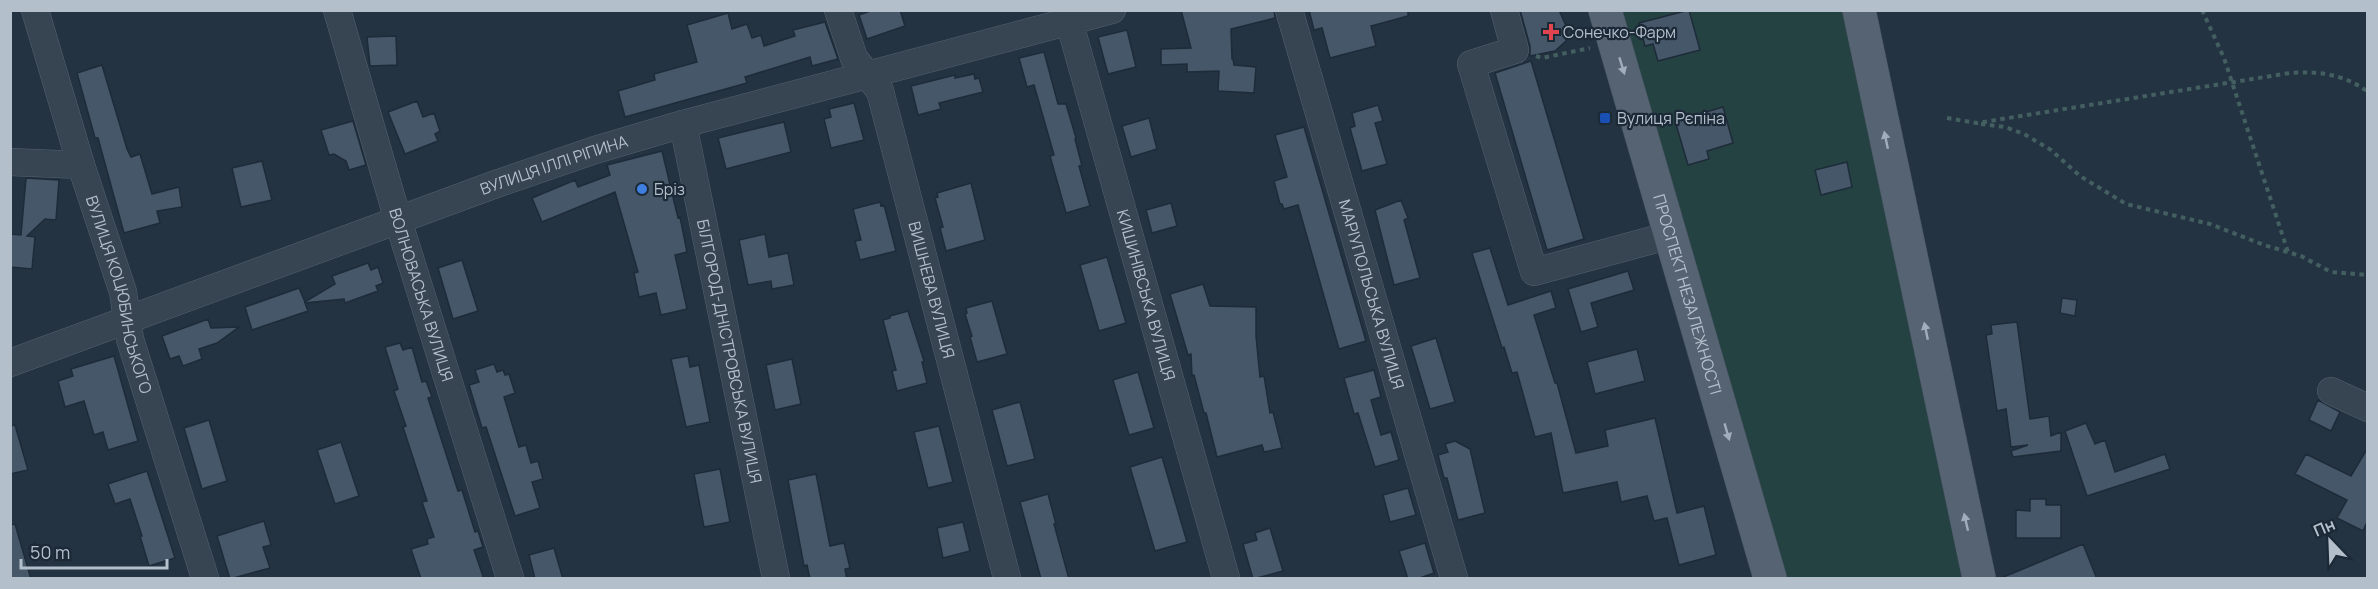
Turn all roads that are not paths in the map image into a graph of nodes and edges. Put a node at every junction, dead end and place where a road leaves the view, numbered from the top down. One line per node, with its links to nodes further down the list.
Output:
1 (35, 10): 13 (street, ВУЛИЦЯ КОЦЮБИНСЬКОГО)
2 (337, 10): 14 (street, ВОЛНОВАСЬКА ВУЛИЦЯ)
3 (838, 10): 10 (street, ВИШНЕВА ВУЛИЦЯ)
4 (1112, 10): 9 (street, ВУЛИЦЯ ІЛЛІ РІПИНА)
5 (1289, 10): 25 (street, МАРІУПОЛЬСЬКА ВУЛИЦЯ)
6 (1504, 10): 15 (street)
7 (1605, 10): 15 (main road, ПРОСПЕКТ НЕЗАЛЕЖНОСТІ, one-way to 15)
8 (1859, 10): 27 (main road, one-way to 8)
9 (1068, 16): 10 (street, ВУЛИЦЯ ІЛЛІ РІПИНА); 24 (street, КИШИНІВСЬКА ВУЛИЦЯ)
10 (867, 75): 11 (street, ВУЛИЦЯ ІЛЛІ РІПИНА); 23 (street, ВИШНЕВА ВУЛИЦЯ)
11 (682, 124): 14 (street, ВУЛИЦЯ ІЛЛІ РІПИНА); 22 (street, БІЛГОРОД-ДНІСТРОВСЬКА ВУЛИЦЯ)
12 (10, 162): 13 (street)
13 (81, 165): 16 (street, ВУЛИЦЯ КОЦЮБИНСЬКОГО)
14 (398, 220): 16 (street, ВУЛИЦЯ ІЛЛІ РІПИНА); 21 (street, ВОЛНОВАСЬКА ВУЛИЦЯ)
15 (1671, 235): 26 (main road, ПРОСПЕКТ НЕЗАЛЕЖНОСТІ, one-way to 26)
16 (127, 320): 17 (street, ВУЛИЦЯ ІЛЛІ РІПИНА); 20 (street, ВУЛИЦЯ КОЦЮБИНСЬКОГО)
17 (10, 363)
18 (2331, 391): 19 (street)
19 (2367, 408)
20 (205, 579)
21 (510, 579)
22 (776, 579)
23 (1007, 579)
24 (1226, 579)
25 (1454, 579)
26 (1770, 579)
27 (1979, 579)

